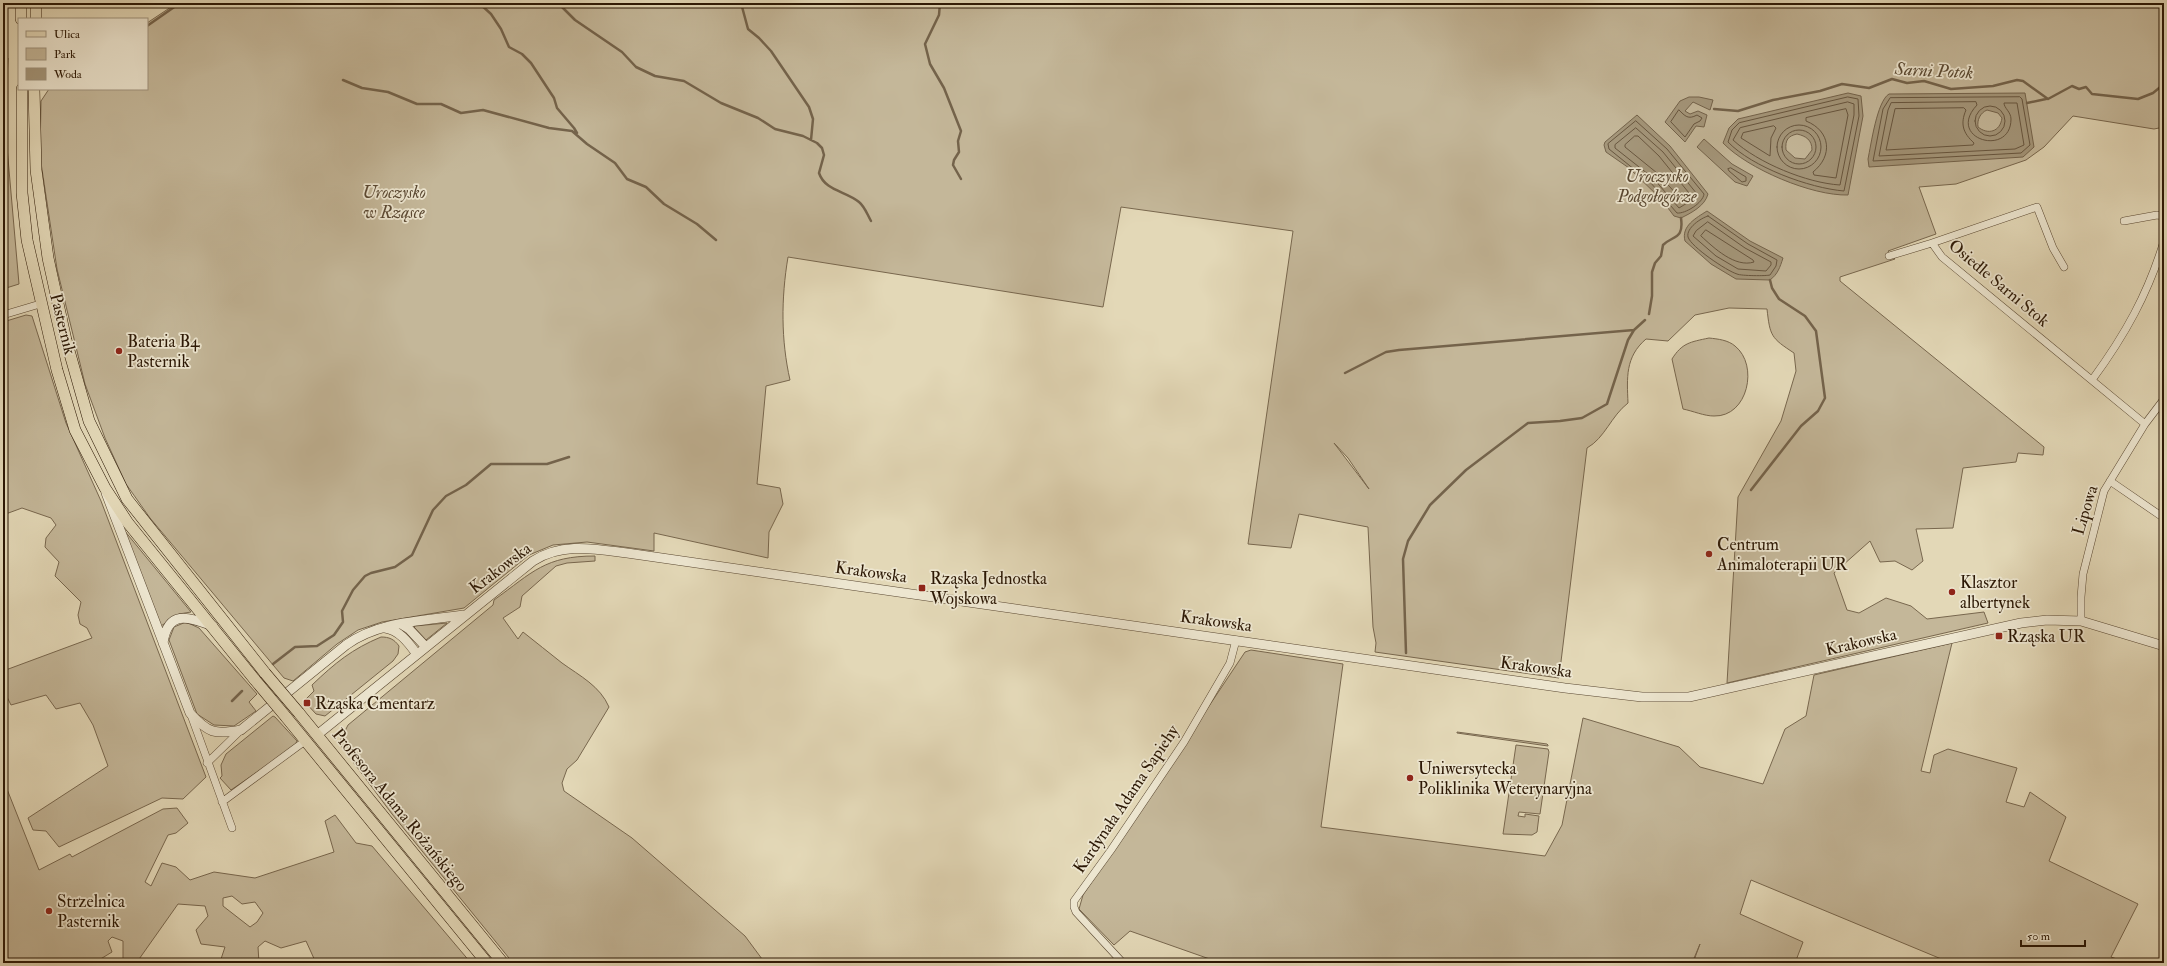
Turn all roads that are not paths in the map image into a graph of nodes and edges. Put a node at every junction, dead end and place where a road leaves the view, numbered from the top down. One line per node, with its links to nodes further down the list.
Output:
1 (21, 3): 3 (main road)
2 (36, 3): 4 (main road)
3 (22, 18)
4 (36, 18)
5 (22, 90): 14 (main road, Pasternik)
6 (34, 90): 13 (main road, Pasternik)
7 (2164, 216): 8 (street)
8 (2124, 221)
9 (2164, 241): 17 (street)
10 (1932, 243): 11 (street); 12 (street, Osiedle Sarni Stok); 17 (street, Osiedle Sarni Stok)
11 (1889, 256)
12 (2064, 267)
13 (50, 272): 14 (main road); 23 (main road, Pasternik)
14 (33, 274): 15 (main road, Pasternik)
15 (40, 304): 16 (street); 21 (main road, Pasternik)
16 (3, 315)
17 (2092, 380): 19 (street, Osiedle Sarni Stok)
18 (2164, 399): 19 (street, Lipowa)
19 (2145, 424): 20 (street, Lipowa)
20 (2110, 481): 22 (street); 26 (street, Lipowa)
21 (105, 488): 24 (main road, Pasternik); 31 (street)
22 (2164, 518)
23 (149, 529): 37 (main road, Profesora Adama Rożańskiego, bridge)
24 (146, 546): 28 (main road, Profesora Adama Rożańskiego)
25 (465, 614): 27 (street); 30 (street, Krakowska); 32 (street, Krakowska)
26 (2081, 621): 30 (street, Krakowska); 33 (street, Krakowska)
27 (401, 624): 29 (street); 32 (street)
28 (213, 626): 31 (street); 38 (main road, Profesora Adama Rożańskiego, bridge)
29 (384, 628): 34 (street); 36 (street)
30 (1236, 640): 44 (street, Kardynała Adama Sapiehy)
31 (162, 645): 35 (street)
32 (425, 646): 34 (street, Krakowska)
33 (2164, 646)
34 (416, 653): 37 (street, Krakowska)
35 (190, 713): 36 (street); 39 (street)
36 (241, 730): 39 (street)
37 (317, 735): 43 (main road, Profesora Adama Rożańskiego)
38 (305, 741): 40 (street); 42 (main road, Profesora Adama Rożańskiego)
39 (207, 763): 40 (street)
40 (222, 802): 41 (street)
41 (232, 828)
42 (487, 963)
43 (503, 963)
44 (1123, 963)

